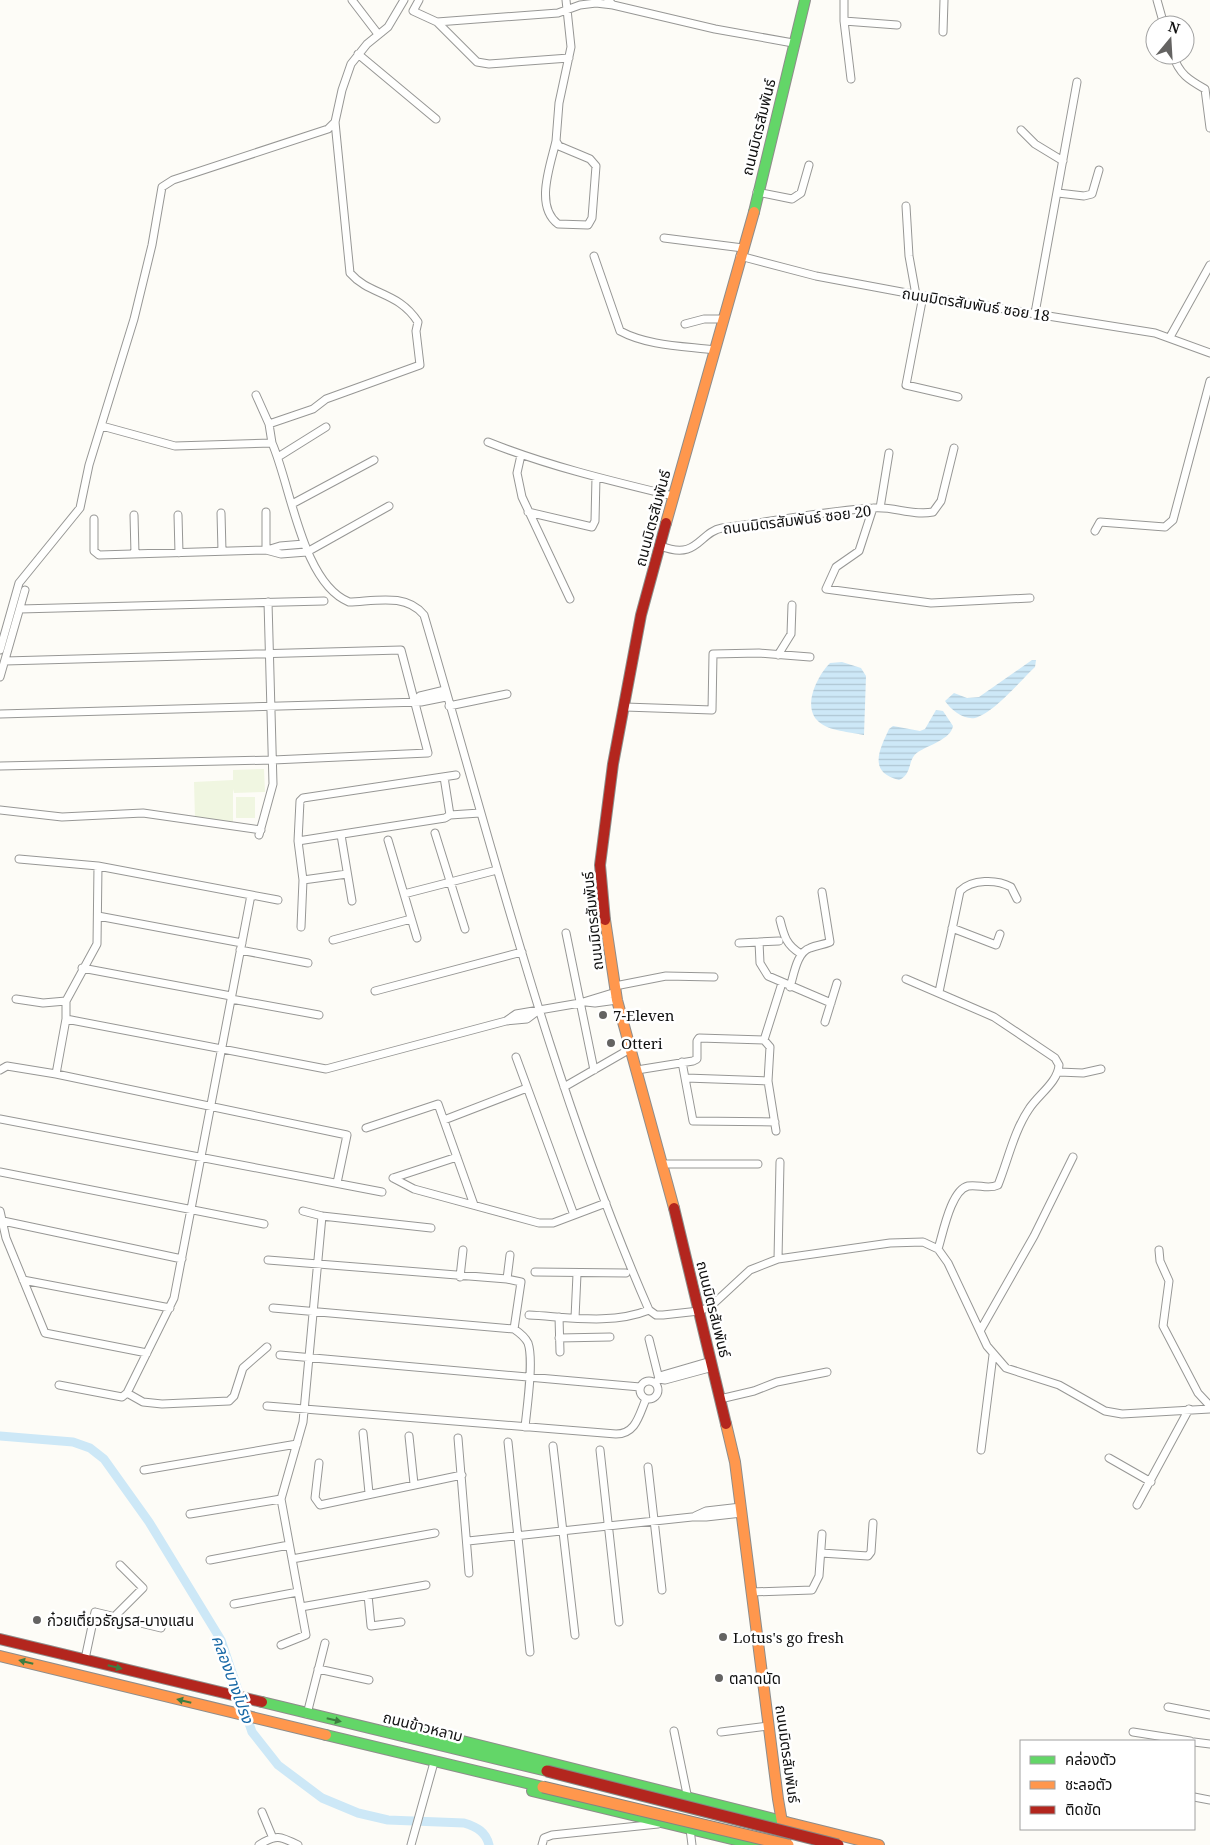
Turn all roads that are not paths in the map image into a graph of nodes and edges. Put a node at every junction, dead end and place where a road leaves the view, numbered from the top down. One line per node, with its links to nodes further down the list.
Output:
1 (352, 0): 16 (street)
2 (404, 0): 16 (street)
3 (419, 0): 13 (street)
4 (566, 0): 10 (street)
5 (805, 0): 17 (main road, ถนนมิตรสัมพันธ์)
6 (844, 0): 12 (street)
7 (944, 0): 15 (street)
8 (1157, 0): 11 (street)
9 (611, 2): 10 (street); 17 (street)
10 (568, 9): 13 (street); 19 (street)
11 (1161, 15)
12 (844, 21): 14 (street); 21 (street)
13 (437, 22): 19 (street)
14 (897, 25)
15 (943, 32)
16 (378, 34): 18 (street)
17 (794, 43): 31 (main road, ถนนมิตรสัมพันธ์)
18 (358, 54): 23 (street); 24 (street)
19 (569, 58): 27 (street)
20 (1176, 65): 25 (street)
21 (851, 79)
22 (1077, 82): 28 (street)
23 (436, 119)
24 (335, 122): 48 (street); 49 (street)
25 (1210, 128)
26 (1021, 130): 28 (street)
27 (556, 141): 27 (street)
28 (1063, 161): 32 (street)
29 (810, 165): 31 (street)
30 (1099, 170): 32 (street)
31 (757, 192): 35 (main road, ถนนมิตรสัมพันธ์)
32 (1058, 193): 39 (street)
33 (906, 206): 38 (street)
34 (664, 238): 35 (street, ถนนมิตรสัมพันธ์ ซอย 18)
35 (742, 252): 38 (street, ถนนมิตรสัมพันธ์ ซอย 18); 40 (main road, ถนนมิตรสัมพันธ์)
36 (594, 256): 43 (street)
37 (1210, 265): 42 (street)
38 (919, 296): 39 (street, ถนนมิตรสัมพันธ์ ซอย 18); 47 (street)
39 (1035, 312): 42 (street, ถนนมิตรสัมพันธ์ ซอย 18)
40 (723, 319): 41 (street); 43 (main road, ถนนมิตรสัมพันธ์)
41 (686, 324)
42 (1170, 337): 44 (street, ถนนมิตรสัมพันธ์ ซอย 18)
43 (715, 350): 59 (main road, ถนนมิตรสัมพันธ์)
44 (1210, 354)
45 (1210, 381): 69 (street)
46 (256, 395): 48 (street)
47 (958, 397)
48 (269, 424): 52 (street)
49 (102, 426): 52 (street); 84 (street)
50 (326, 427): 56 (street)
51 (488, 442): 55 (street)
52 (272, 443): 56 (street)
53 (954, 448): 62 (street, ถนนมิตรสัมพันธ์ ซอย 20)
54 (890, 453): 62 (street)
55 (521, 455): 58 (street); 64 (street)
56 (278, 457): 60 (street)
57 (374, 460): 60 (street)
58 (596, 477): 59 (street); 64 (street)
59 (674, 496): 71 (main road, ถนนมิตรสัมพันธ์)
60 (292, 504): 70 (street)
61 (389, 506): 74 (street)
62 (877, 508): 71 (street, ถนนมิตรสัมพันธ์ ซอย 20); 78 (street)
63 (266, 512): 72 (street)
64 (528, 512): 79 (street)
65 (221, 513): 73 (street)
66 (134, 515): 76 (street)
67 (178, 515): 75 (street)
68 (94, 519): 76 (street)
69 (1095, 531)
70 (304, 544): 72 (street); 74 (street)
71 (660, 546): 95 (main road, ถนนมิตรสัมพันธ์)
72 (266, 550): 73 (street); 74 (street)
73 (222, 551): 75 (street)
74 (307, 552): 90 (street)
75 (179, 553): 76 (street)
76 (135, 554)
77 (25, 590): 83 (street)
78 (1030, 598)
79 (570, 599)
80 (324, 601): 81 (street)
81 (268, 602): 83 (street); 85 (street)
82 (792, 605): 86 (street)
83 (20, 609): 88 (street)
84 (0, 650)
85 (270, 653): 88 (street); 92 (street); 93 (street)
86 (778, 655): 87 (street); 95 (street)
87 (810, 657)
88 (5, 661): 89 (street)
89 (0, 677)
90 (446, 694): 92 (street); 94 (street)
91 (507, 694): 94 (street)
92 (414, 701): 93 (street); 97 (street)
93 (272, 706): 96 (street); 97 (street)
94 (448, 706): 102 (street)
95 (625, 706): 145 (main road, ถนนมิตรสัมพันธ์)
96 (0, 714)
97 (273, 760): 98 (street); 101 (street)
98 (0, 766)
99 (456, 775): 100 (street)
100 (444, 777): 103 (street); 107 (street)
101 (0, 810)
102 (480, 810): 103 (street); 110 (street)
103 (450, 815): 105 (street)
104 (435, 833): 113 (street)
105 (341, 835): 107 (street); 111 (street)
106 (388, 840): 115 (street)
107 (298, 841): 112 (street)
108 (19, 859): 109 (street)
109 (98, 866): 116 (street); 120 (street)
110 (497, 868): 113 (street); 134 (street)
111 (347, 874): 112 (street); 119 (street)
112 (303, 880): 123 (street)
113 (450, 881): 115 (street); 125 (street)
114 (822, 892): 135 (street)
115 (404, 894): 121 (street)
116 (251, 895): 118 (street); 133 (street)
117 (1017, 899): 124 (street)
118 (278, 900)
119 (352, 901)
120 (98, 916): 133 (street); 137 (street)
121 (411, 919): 128 (street); 129 (street)
122 (780, 920): 135 (street)
123 (301, 927)
124 (952, 928): 127 (street); 144 (street)
125 (465, 929)
126 (566, 933): 149 (street)
127 (1000, 934)
128 (417, 938)
129 (332, 940)
130 (778, 941): 131 (street)
131 (759, 942): 132 (street); 141 (street)
132 (739, 943)
133 (241, 946): 136 (street); 146 (street)
134 (522, 952): 143 (street); 151 (street)
135 (801, 954): 142 (street)
136 (308, 963)
137 (82, 968): 146 (street); 148 (street)
138 (714, 977): 145 (street)
139 (906, 980): 144 (street)
140 (838, 983): 150 (street)
141 (782, 984): 142 (street); 155 (street)
142 (790, 987): 150 (street)
143 (376, 991)
144 (939, 992): 164 (street)
145 (616, 993): 149 (street); 156 (main road, ถนนมิตรสัมพันธ์)
146 (231, 998): 152 (street); 157 (street)
147 (16, 999): 148 (street)
148 (66, 1001): 153 (street)
149 (583, 1003): 151 (street); 162 (street)
150 (831, 1003): 154 (street)
151 (537, 1012): 157 (street); 169 (street)
152 (319, 1015)
153 (66, 1019): 157 (street); 165 (street)
154 (825, 1022)
155 (764, 1040): 159 (street); 167 (street)
156 (630, 1049): 162 (street); 163 (main road, ถนนมิตรสัมพันธ์)
157 (221, 1050): 170 (street)
158 (516, 1057): 168 (street)
159 (682, 1062): 163 (street); 166 (street)
160 (1101, 1069): 164 (street)
161 (0, 1070): 165 (street)
162 (594, 1070): 169 (street)
163 (637, 1070): 180 (main road, ถนนมิตรสัมพันธ์)
164 (1059, 1072): 195 (street)
165 (56, 1074): 170 (street)
166 (686, 1078): 167 (street); 173 (street)
167 (768, 1081): 173 (street)
168 (527, 1088): 172 (street); 190 (street)
169 (564, 1088): 185 (street)
170 (211, 1106): 178 (street); 183 (street)
171 (0, 1120): 178 (street)
172 (444, 1120): 174 (street); 176 (street)
173 (775, 1122): 175 (street)
174 (366, 1128)
175 (776, 1132)
176 (457, 1157): 186 (street); 186 (street)
177 (1073, 1157): 218 (street)
178 (201, 1158): 183 (street); 187 (street)
179 (780, 1162): 200 (street)
180 (663, 1164): 181 (street); 213 (main road, ถนนมิตรสัมพันธ์)
181 (758, 1164)
182 (0, 1172): 187 (street)
183 (337, 1183): 184 (street)
184 (382, 1192)
185 (606, 1203): 190 (street); 211 (street)
186 (474, 1205): 190 (street)
187 (191, 1208): 193 (street); 199 (street)
188 (303, 1210): 191 (street)
189 (0, 1211): 192 (street)
190 (574, 1215)
191 (322, 1216): 194 (street); 202 (street)
192 (2, 1221): 199 (street); 208 (street)
193 (264, 1224)
194 (431, 1228)
195 (938, 1249): 200 (street); 218 (street)
196 (463, 1250): 206 (street)
197 (1159, 1250): 238 (street)
198 (510, 1255): 207 (street)
199 (182, 1258): 209 (street)
200 (778, 1259): 213 (street)
201 (268, 1260): 202 (street)
202 (318, 1265): 206 (street); 212 (street)
203 (535, 1272): 204 (street)
204 (577, 1274): 205 (street); 216 (street)
205 (626, 1274)
206 (460, 1277): 207 (street)
207 (507, 1279): 217 (street)
208 (23, 1280): 209 (street); 224 (street)
209 (170, 1308): 224 (street)
210 (273, 1308): 212 (street)
211 (649, 1310): 213 (street); 216 (street)
212 (313, 1311): 217 (street); 227 (street)
213 (698, 1311): 228 (main road, ถนนมิตรสัมพันธ์)
214 (529, 1315): 215 (street)
215 (559, 1317): 216 (street); 219 (street)
216 (575, 1318)
217 (514, 1330): 230 (street)
218 (980, 1331): 226 (street)
219 (560, 1338): 220 (street); 223 (street)
220 (610, 1338)
221 (649, 1339): 231 (street)
222 (267, 1348): 234 (street)
223 (560, 1352)
224 (147, 1353): 234 (street)
225 (280, 1355): 227 (street)
226 (993, 1355): 240 (street); 249 (street)
227 (308, 1357): 230 (street); 239 (street)
228 (712, 1364): 231 (street); 235 (main road, ถนนมิตรสัมพันธ์)
229 (827, 1372): 235 (street)
230 (529, 1376): 233 (street); 241 (street)
231 (657, 1381): 233 (street); 236 (street)
232 (58, 1385): 234 (street)
233 (640, 1387): 236 (street)
234 (127, 1393)
235 (720, 1399): 260 (main road, ถนนมิตรสัมพันธ์)
236 (646, 1400): 241 (street)
237 (266, 1406): 239 (street)
238 (1210, 1407): 240 (street)
239 (304, 1408): 241 (street); 246 (street)
240 (1189, 1409): 255 (street)
241 (526, 1427)
242 (364, 1433): 257 (street)
243 (409, 1436): 256 (street)
244 (458, 1438): 254 (street)
245 (508, 1442): 268 (street)
246 (297, 1444): 253 (street); 258 (street)
247 (553, 1446): 265 (street)
248 (600, 1450): 264 (street)
249 (981, 1450)
250 (1108, 1458): 255 (street)
251 (319, 1463): 257 (street)
252 (648, 1467): 262 (street)
253 (144, 1470)
254 (462, 1475): 256 (street); 269 (street)
255 (1151, 1482): 259 (street)
256 (414, 1484): 257 (street)
257 (369, 1493)
258 (280, 1499): 261 (street); 270 (street)
259 (1138, 1505)
260 (742, 1510): 262 (street); 279 (main road, ถนนมิตรสัมพันธ์)
261 (190, 1514)
262 (654, 1521): 264 (street); 277 (street)
263 (873, 1523): 271 (street)
264 (608, 1526): 265 (street); 285 (street)
265 (564, 1530): 268 (street); 287 (street)
266 (435, 1533): 272 (street)
267 (822, 1534): 271 (street)
268 (519, 1535): 269 (street); 291 (street)
269 (468, 1541): 275 (street)
270 (289, 1545): 272 (street); 273 (street)
271 (821, 1553): 279 (street)
272 (292, 1559): 278 (street)
273 (210, 1560)
274 (120, 1565): 283 (street)
275 (469, 1572)
276 (426, 1585): 280 (street)
277 (662, 1590)
278 (298, 1592): 281 (street); 282 (street)
279 (751, 1592): 299 (main road, ถนนมิตรสัมพันธ์)
280 (368, 1595): 282 (street); 284 (street)
281 (234, 1604)
282 (301, 1607): 290 (street)
283 (114, 1617): 286 (street); 293 (street)
284 (401, 1622)
285 (619, 1622)
286 (161, 1628)
287 (575, 1635)
288 (0, 1639): 293 (main road, ถนนข้าวหลาม)
289 (325, 1643): 294 (street)
290 (280, 1645)
291 (530, 1652)
292 (0, 1656): 307 (main road, ถนนข้าวหลาม, one-way to 292)
293 (85, 1660): 297 (main road, ถนนข้าวหลาม, one-way to 297)
294 (318, 1669): 295 (street); 297 (street)
295 (369, 1680)
296 (1168, 1707): 298 (street)
297 (307, 1714): 300 (main road, ถนนข้าวหลาม, one-way to 300)
298 (1210, 1715)
299 (768, 1726): 302 (street); 316 (main road, ถนนมิตรสัมพันธ์)
300 (375, 1730): 309 (main road); 331 (main road, ถนนข้าวหลาม, bridge)
301 (674, 1731): 311 (street)
302 (721, 1732)
303 (1134, 1732): 304 (street)
304 (1184, 1740)
305 (1195, 1742): 306 (street)
306 (1210, 1744)
307 (374, 1747): 308 (main road); 329 (main road, ถนนข้าวหลาม, bridge)
308 (433, 1766): 315 (main road); 325 (street)
309 (639, 1786): 311 (main road); 315 (main road)
310 (1195, 1797): 312 (street)
311 (688, 1799): 313 (main road)
312 (1210, 1800)
313 (727, 1808): 316 (main road); 320 (main road)
314 (262, 1812): 321 (street)
315 (632, 1815): 317 (main road)
316 (782, 1822): 319 (main road); 329 (main road, ถนนมิตรสัมพันธ์)
317 (663, 1823): 318 (main road); 326 (street)
318 (690, 1829): 320 (main road); 327 (street)
319 (832, 1833): 330 (main road); 332 (main road)
320 (716, 1836): 328 (main road)
321 (275, 1837): 322 (street); 323 (street); 324 (street)
322 (259, 1845)
323 (280, 1845)
324 (298, 1845)
325 (411, 1845)
326 (542, 1845)
327 (692, 1845)
328 (757, 1845)
329 (787, 1845)
330 (809, 1845)
331 (838, 1845)
332 (880, 1845)

